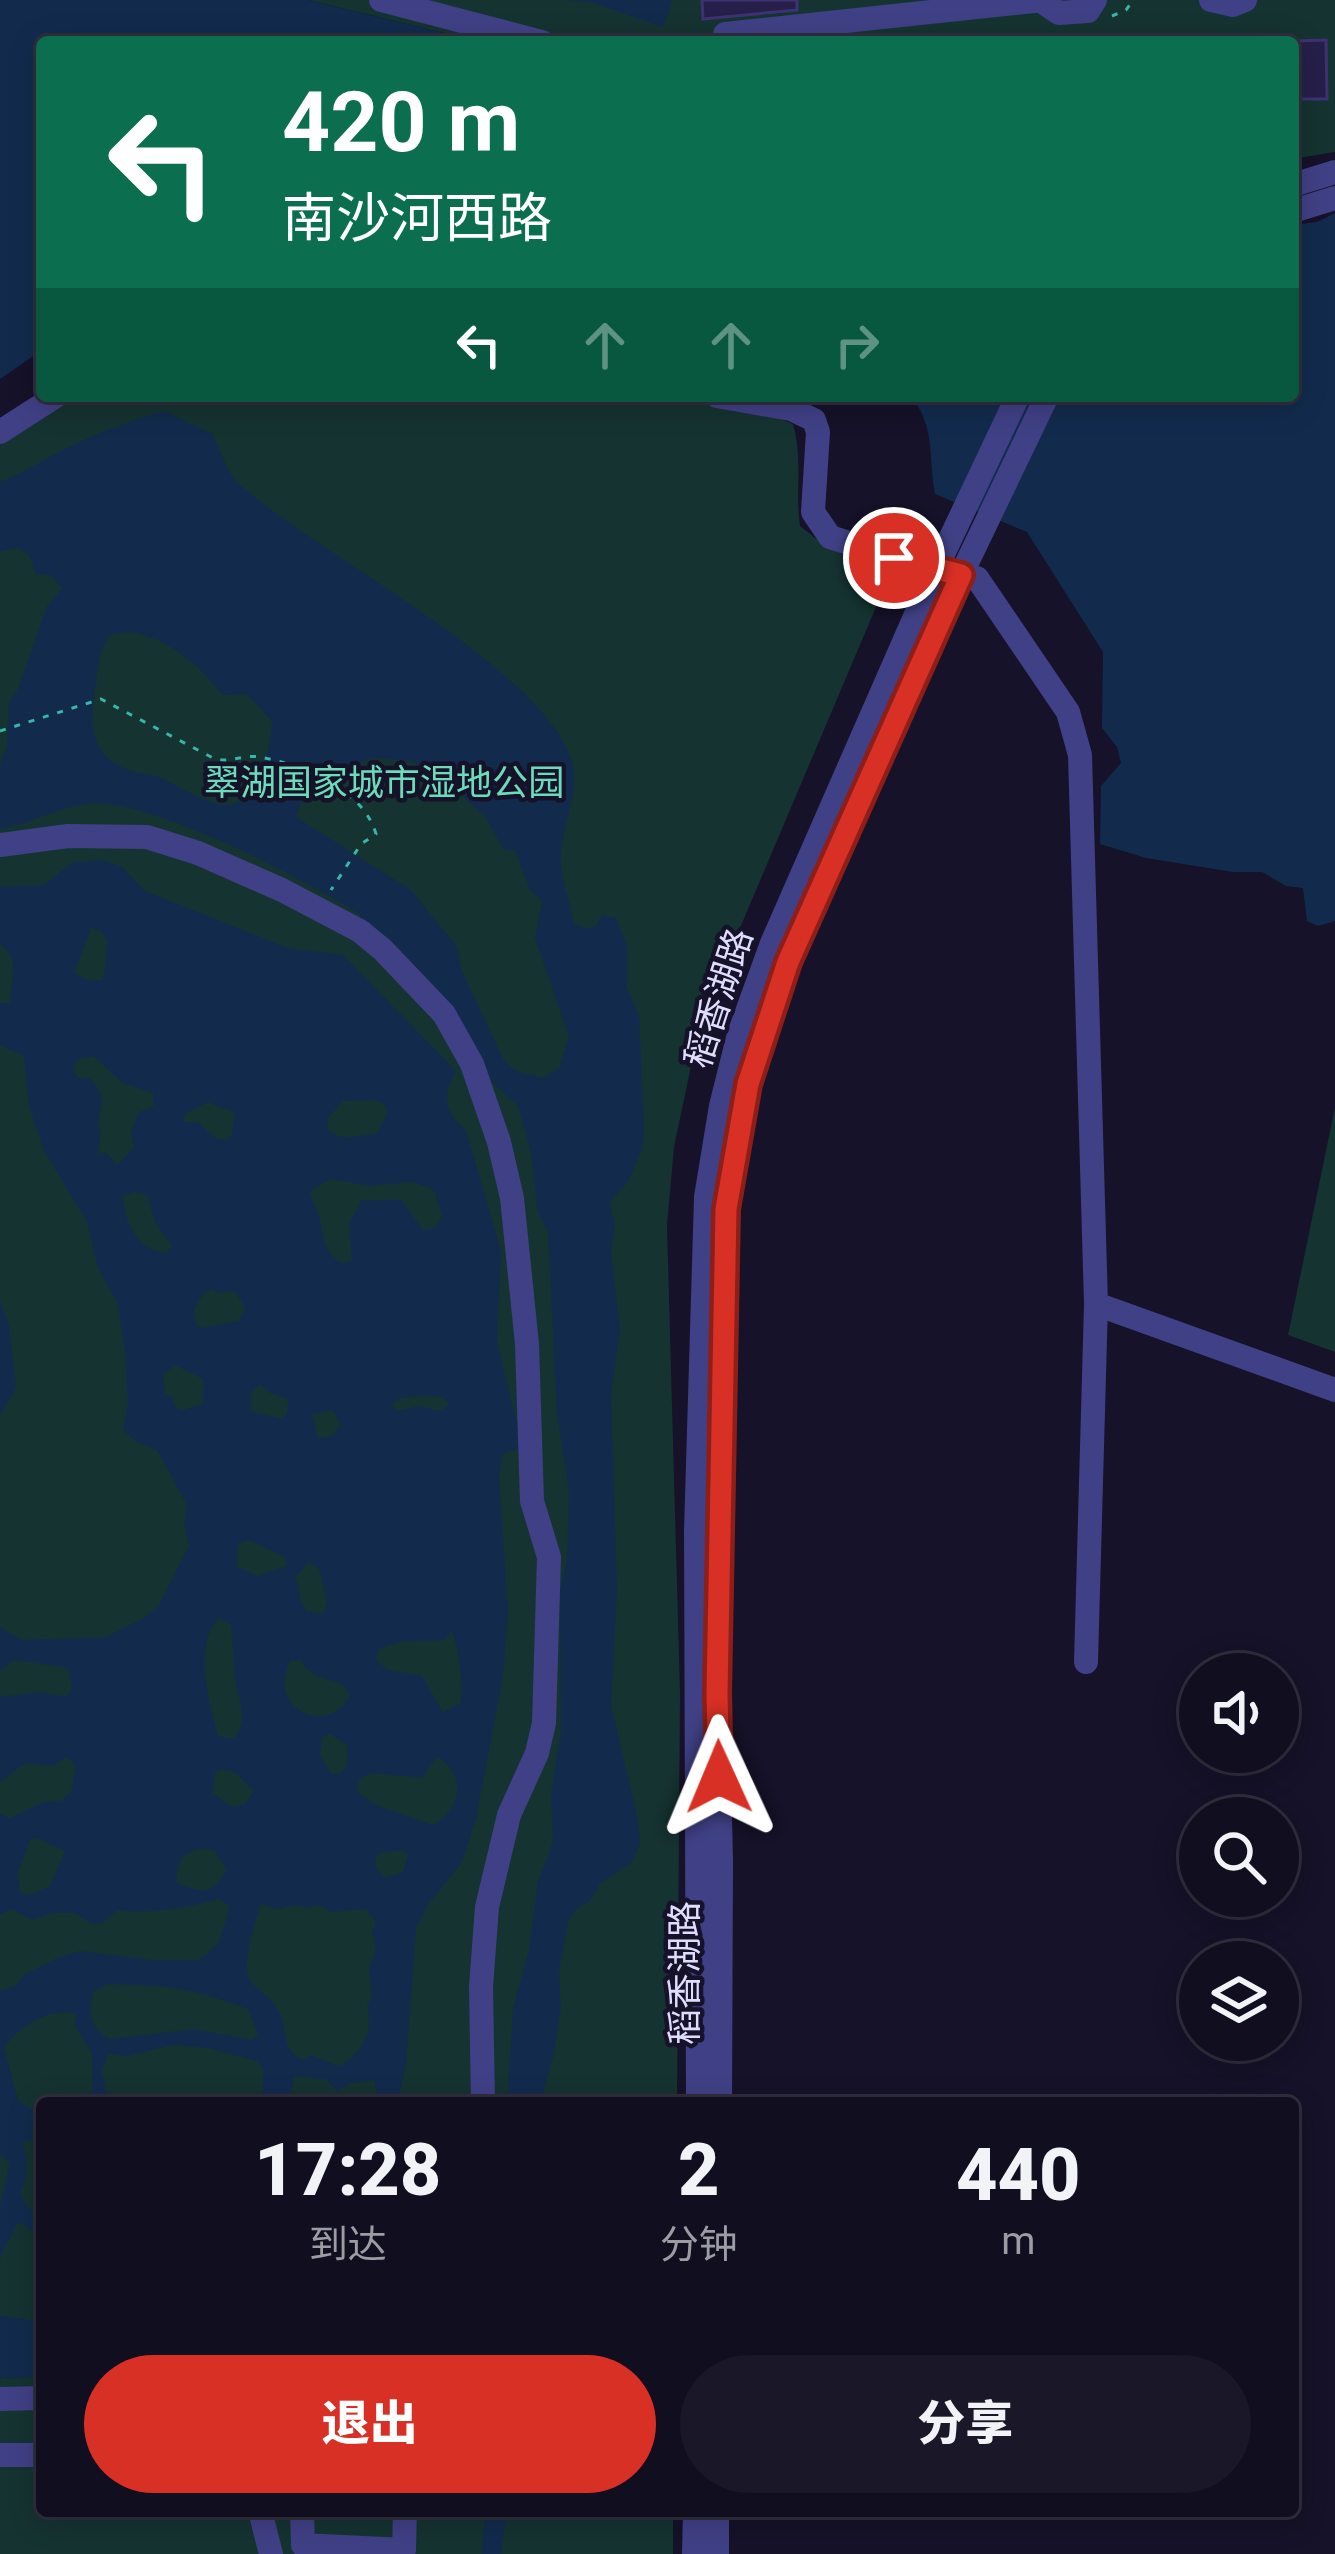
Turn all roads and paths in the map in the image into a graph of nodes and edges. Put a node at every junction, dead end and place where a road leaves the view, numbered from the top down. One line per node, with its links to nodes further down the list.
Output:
1 (381, 0): 4 (street)
2 (1095, 0): 3 (street)
3 (1043, 1): 5 (street)
4 (519, 36)
5 (725, 36)
6 (1335, 172): 7 (street)
7 (1299, 183)
8 (1335, 198): 9 (street)
9 (1299, 209)
10 (47, 402): 14 (street)
11 (751, 402): 16 (street)
12 (1016, 402): 15 (street, 稻香湖路)
13 (1043, 402): 15 (street, 稻香湖路)
14 (0, 432)
15 (967, 532): 16 (street, 稻香湖路)
16 (948, 573): 20 (street); 24 (street, 稻香湖路); 25 (street, 稻香湖路)
17 (3, 730): 19 (path)
18 (0, 845): 23 (street)
19 (324, 901)
20 (1096, 1304): 21 (street); 22 (street)
21 (1335, 1390)
22 (1086, 1662)
23 (483, 2097)
24 (698, 2097)
25 (720, 2097)
26 (36, 2398): 27 (street)
27 (0, 2399)
28 (0, 2455): 29 (street)
29 (36, 2455)
30 (262, 2517): 35 (street)
31 (302, 2517): 32 (street)
32 (404, 2517)
33 (695, 2517): 36 (street)
34 (717, 2517): 37 (street)
35 (271, 2554)
36 (694, 2554)
37 (717, 2554)

